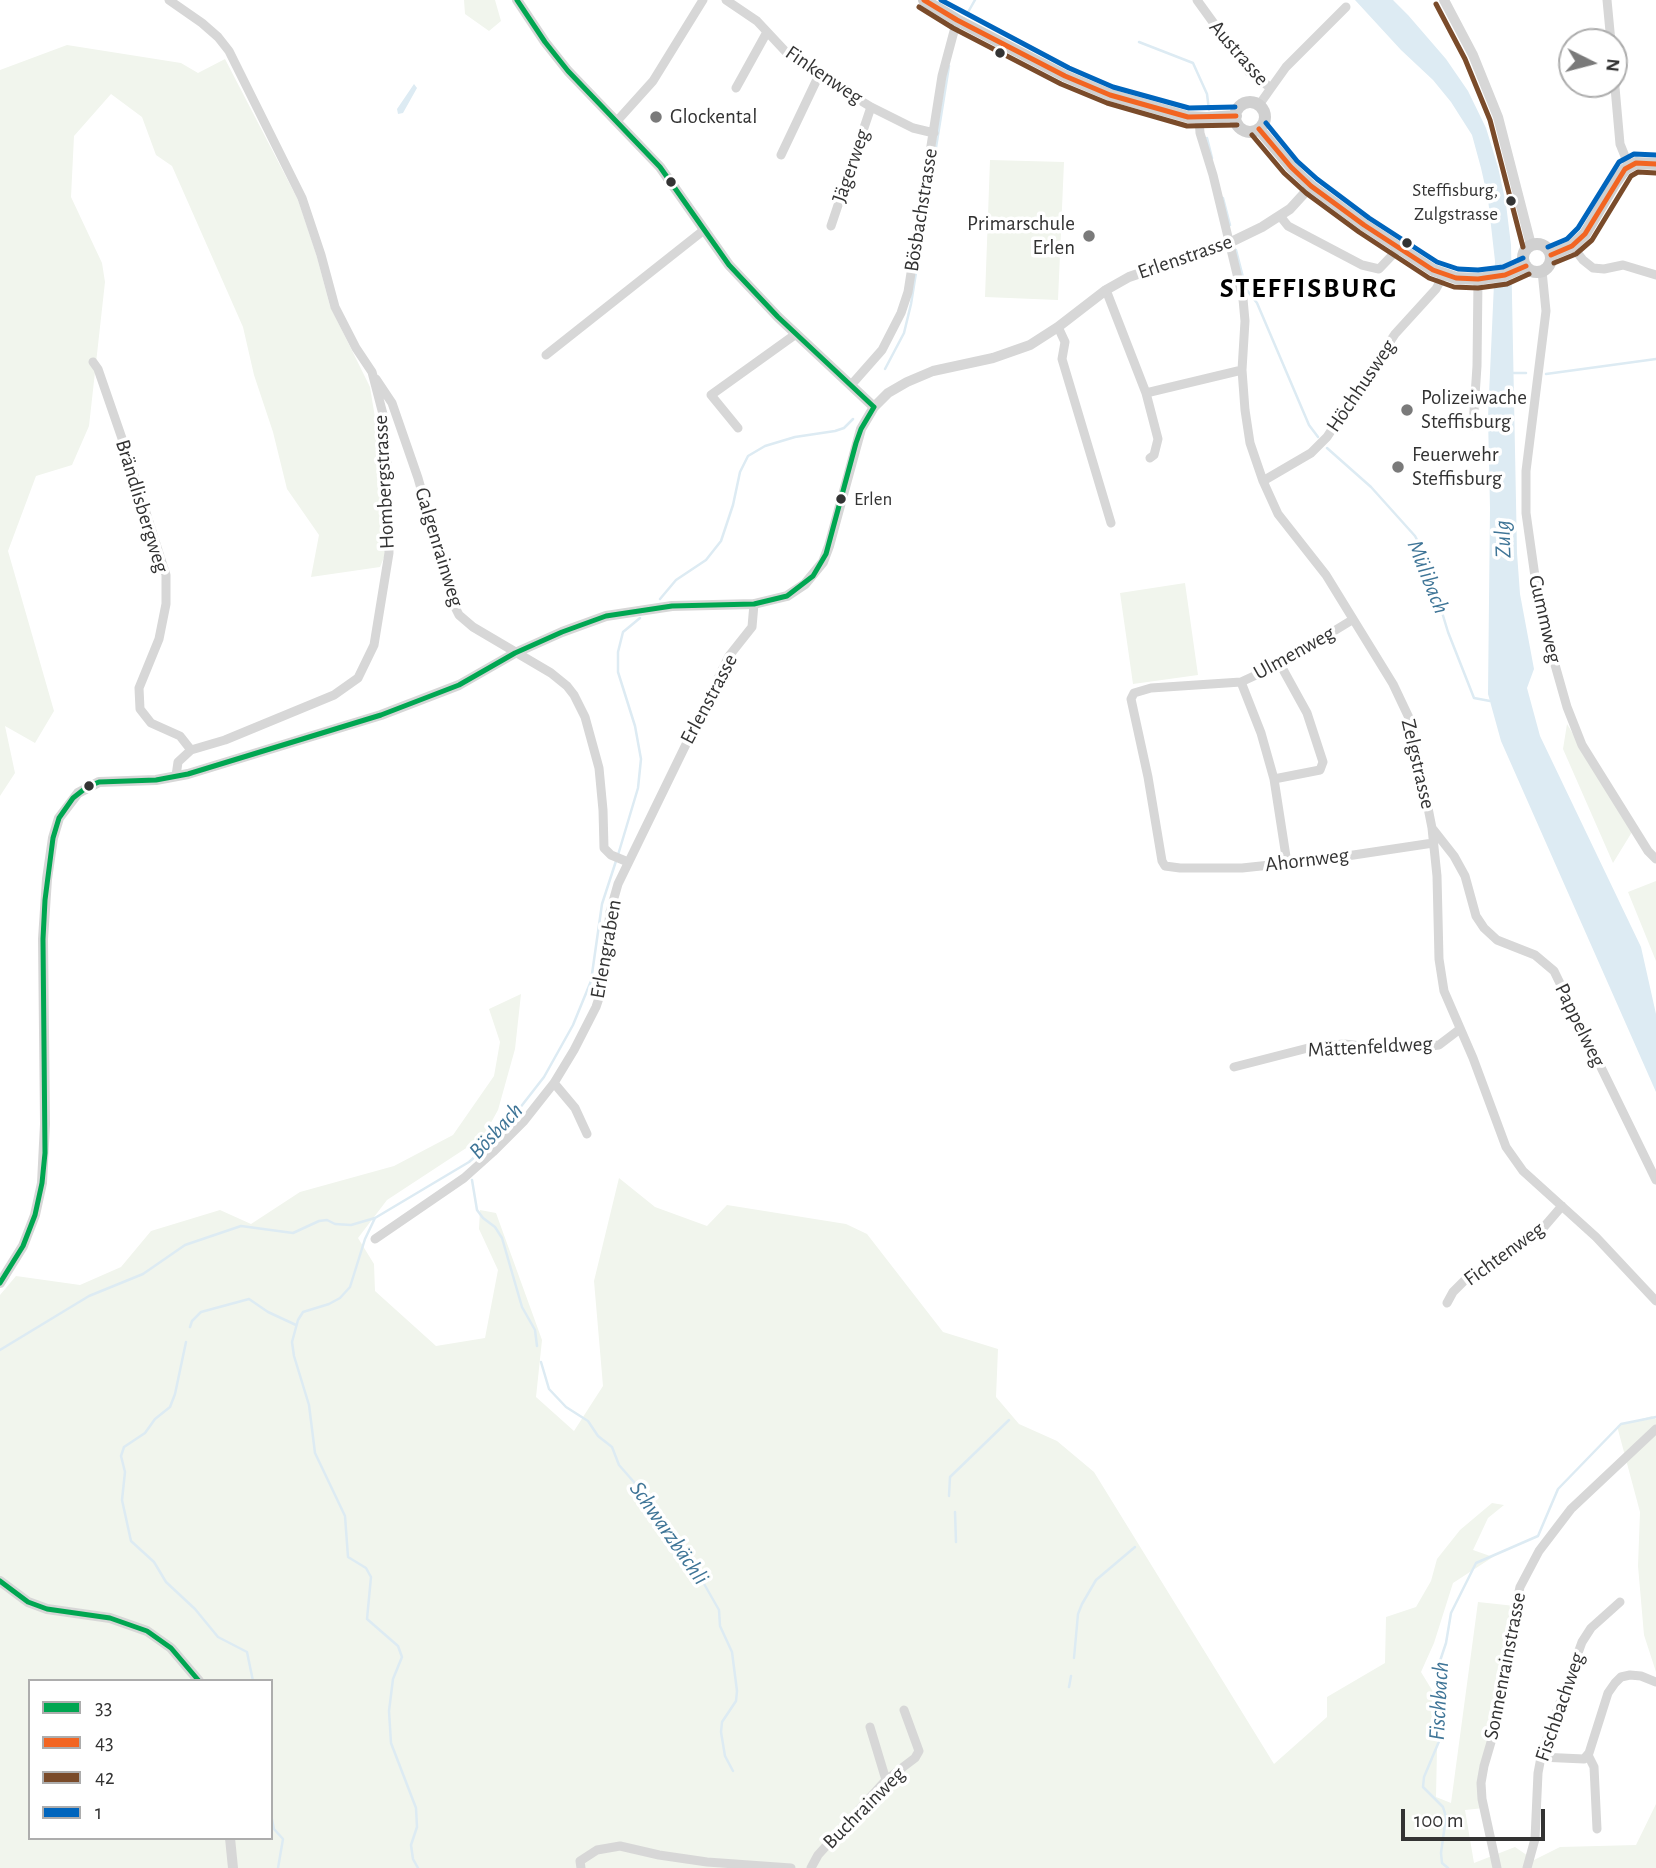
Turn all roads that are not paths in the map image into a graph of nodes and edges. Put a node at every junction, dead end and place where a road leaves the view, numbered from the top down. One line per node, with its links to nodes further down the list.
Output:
1 (169, 0): 47 (street, Hombergstrasse)
2 (517, 0): 21 (street)
3 (703, 0): 21 (street)
4 (726, 0): 12 (street, Finkenweg)
5 (923, 0): 10 (main road)
6 (1196, 0): 15 (street, Austrasse)
7 (1444, 0): 32 (street)
8 (1607, 0): 11 (street)
9 (1346, 7): 15 (street)
10 (957, 20): 20 (main road); 23 (street, Bösbachstrasse)
11 (1610, 28)
12 (767, 32): 13 (street, Finkenweg); 14 (street)
13 (819, 75): 18 (street, Finkenweg); 24 (street)
14 (736, 88)
15 (1271, 89): 17 (street, Austrasse)
16 (1616, 98): 26 (street)
17 (1259, 105): 19 (main road); 22 (main road)
18 (871, 107): 23 (street, Finkenweg); 29 (street, Jägerweg)
19 (1236, 116): 20 (main road); 22 (main road)
20 (1199, 118): 31 (street, Zelgstrasse)
21 (617, 121): 30 (street)
22 (1259, 129): 27 (main road)
23 (934, 134): 48 (street, Bösbachstrasse)
24 (781, 155)
25 (1656, 164): 26 (main road)
26 (1629, 166): 33 (main road)
27 (1311, 186): 28 (street, Erlenstrasse); 34 (main road)
28 (1280, 216): 31 (street, Erlenstrasse); 34 (street)
29 (831, 226)
30 (704, 230): 43 (street); 44 (street)
31 (1229, 243): 41 (street, Erlenstrasse); 46 (street, Zelgstrasse)
32 (1531, 245): 35 (main road); 36 (main road)
33 (1572, 246): 35 (main road); 39 (street)
34 (1399, 248): 38 (main road)
35 (1551, 255): 37 (main road)
36 (1526, 266): 37 (main road); 40 (main road)
37 (1542, 271): 66 (street, Gummweg)
38 (1444, 274): 40 (main road); 54 (street, Höchhusweg)
39 (1656, 275)
40 (1481, 279): 51 (street)
41 (1106, 290): 42 (street, Erlenstrasse); 49 (street)
42 (1058, 327): 50 (street, Erlenstrasse); 55 (street)
43 (796, 334): 48 (street); 52 (street)
44 (546, 355)
45 (93, 362): 61 (street, Brändlisbergweg)
46 (1242, 370): 49 (street); 54 (street, Zelgstrasse)
47 (372, 372): 58 (street, Galgenrainweg); 61 (street, Hombergstrasse)
48 (852, 384): 50 (street)
49 (1146, 393): 53 (street)
50 (874, 407): 56 (street, Erlenstrasse)
51 (1473, 426)
52 (738, 428)
53 (1150, 458)
54 (1263, 481): 57 (street, Zelgstrasse)
55 (1111, 523)
56 (754, 604): 58 (street); 67 (street, Erlenstrasse)
57 (1352, 620): 59 (street, Ulmenweg); 64 (street, Zelgstrasse)
58 (515, 653): 62 (street); 67 (street, Galgenrainweg)
59 (1280, 664): 60 (street, Ulmenweg); 63 (street)
60 (1241, 682): 63 (street); 69 (street, Ulmenweg)
61 (191, 750): 62 (street)
62 (176, 776): 77 (street)
63 (1274, 779): 68 (street)
64 (1432, 828): 65 (street, Zelgstrasse); 74 (street, Pappelweg)
65 (1433, 843): 68 (street, Ahornweg); 70 (street, Zelgstrasse)
66 (1656, 859)
67 (624, 861): 72 (street, Erlengraben)
68 (1287, 863): 69 (street, Ahornweg)
69 (1180, 868)
70 (1461, 1029): 71 (street, Mättenfeldweg); 75 (street, Zelgstrasse)
71 (1234, 1067)
72 (554, 1083): 73 (street); 76 (street, Erlengraben)
73 (587, 1134)
74 (1656, 1180)
75 (1562, 1206): 78 (street, Zelgstrasse); 79 (street, Fichtenweg)
76 (375, 1239)
77 (0, 1283)
78 (1656, 1301)
79 (1447, 1303)
80 (1656, 1429): 96 (street, Sonnenrainstrasse)
81 (0, 1581): 83 (street)
82 (1620, 1602): 88 (street, Fischbachweg)
83 (197, 1679)
84 (1656, 1682): 87 (street)
85 (904, 1710): 89 (street, Buchrainweg)
86 (870, 1727): 89 (street)
87 (1588, 1755): 88 (street); 90 (street)
88 (1540, 1757): 97 (street, Fischbachweg)
89 (886, 1780): 95 (street, Buchrainweg)
90 (1597, 1829)
91 (230, 1840): 93 (street)
92 (581, 1864): 94 (street)
93 (233, 1868)
94 (790, 1868)
95 (811, 1868)
96 (1497, 1868)
97 (1527, 1868)

